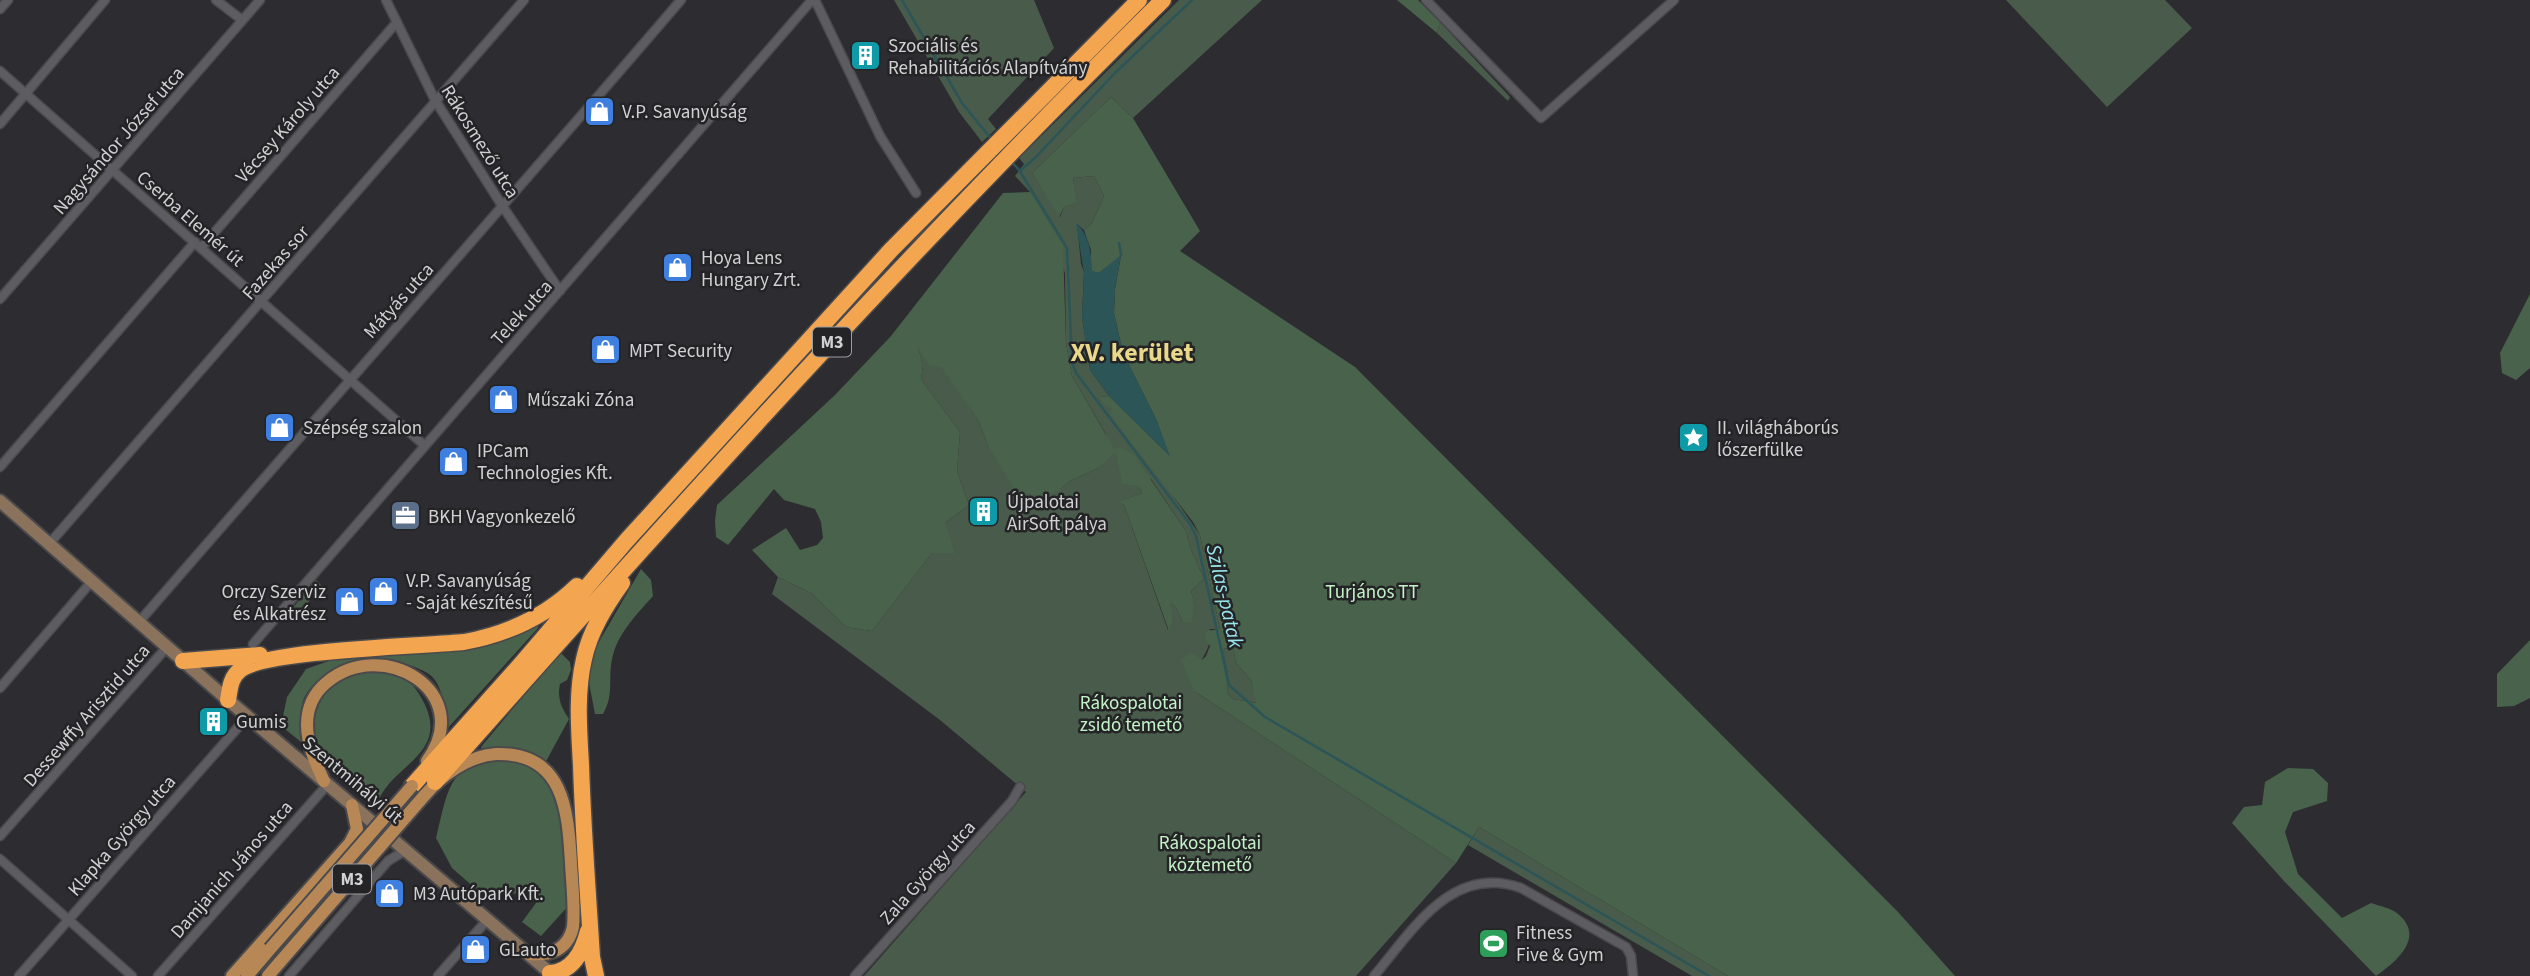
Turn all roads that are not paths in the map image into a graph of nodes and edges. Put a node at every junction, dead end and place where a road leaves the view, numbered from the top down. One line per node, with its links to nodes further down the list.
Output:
1 (8, 0): 13 (street)
2 (105, 0): 17 (street)
3 (216, 0): 14 (street)
4 (260, 0): 14 (street, Nagysándor József utca)
5 (386, 0): 15 (street, Rákosmező utca)
6 (524, 0): 18 (street, Fazekas sor)
7 (681, 0): 22 (street, Mátyás utca)
8 (813, 0): 21 (street); 24 (street, Telek utca)
9 (1139, 0): 32 (highway, M3)
10 (1163, 0): 31 (highway, M3)
11 (1426, 0): 12 (street)
12 (1674, 0)
13 (0, 9)
14 (242, 20): 20 (street, Nagysándor József utca)
15 (397, 22): 18 (street, Rákosmező utca); 23 (street, Vécsey Károly utca)
16 (0, 71): 17 (street, Cserba Elemér út)
17 (26, 93): 19 (street); 20 (street, Cserba Elemér út)
18 (435, 100): 22 (street, Rákosmező utca); 26 (street, Fazekas sor)
19 (0, 124)
20 (113, 171): 23 (street, Cserba Elemér út); 25 (street, Nagysándor József utca)
21 (916, 193)
22 (503, 207): 24 (street, Rákosmező utca); 27 (street, Mátyás utca)
23 (198, 245): 26 (street, Cserba Elemér út); 29 (street, Vécsey Károly utca)
24 (560, 291): 28 (street, Telek utca)
25 (0, 299)
26 (261, 302): 27 (street, Cserba Elemér út); 33 (street, Fazekas sor)
27 (349, 379): 28 (street, Cserba Elemér út); 35 (street, Mátyás utca)
28 (424, 445): 36 (street, Telek utca)
29 (0, 467)
30 (0, 501): 33 (main road, Szentmihályi út)
31 (667, 520): 44 (highway, M3); 51 (highway)
32 (627, 540): 38 (highway); 46 (highway, M3)
33 (49, 544): 34 (main road, Szentmihályi út)
34 (92, 581): 35 (main road, Szentmihályi út); 40 (street)
35 (139, 622): 37 (main road, Szentmihályi út)
36 (253, 644)
37 (167, 647): 39 (main road, Szentmihályi út); 48 (street, Dessewffy Arisztid utca)
38 (294, 656): 39 (highway); 41 (highway)
39 (183, 661): 41 (main road, Szentmihályi út)
40 (0, 688)
41 (228, 700): 42 (main road, Szentmihályi út)
42 (248, 716): 43 (main road, Szentmihályi út); 52 (street, Klapka György utca)
43 (326, 782): 46 (main road); 47 (main road, Szentmihályi út); 58 (street, Damjanich János utca)
44 (435, 782): 46 (main road, M3); 54 (main road)
45 (1020, 787): 65 (street, Zala György utca)
46 (418, 791): 60 (main road, M3, bridge); 61 (main road, M3, bridge)
47 (352, 805): 49 (main road, Szentmihályi út); 59 (main road)
48 (0, 836)
49 (410, 852): 53 (main road, Szentmihályi út); 62 (street)
50 (0, 859): 52 (street)
51 (589, 918): 55 (highway); 64 (highway)
52 (68, 919): 56 (street, Klapka György utca); 57 (street)
53 (488, 919): 54 (main road, Szentmihályi út); 63 (street)
54 (528, 954): 55 (main road, Szentmihályi út)
55 (552, 974)
56 (19, 976)
57 (132, 976)
58 (158, 976)
59 (232, 976)
60 (247, 976)
61 (268, 976)
62 (289, 976)
63 (438, 976)
64 (596, 976)
65 (855, 976)
66 (1374, 976): 67 (street)
67 (1633, 976)

